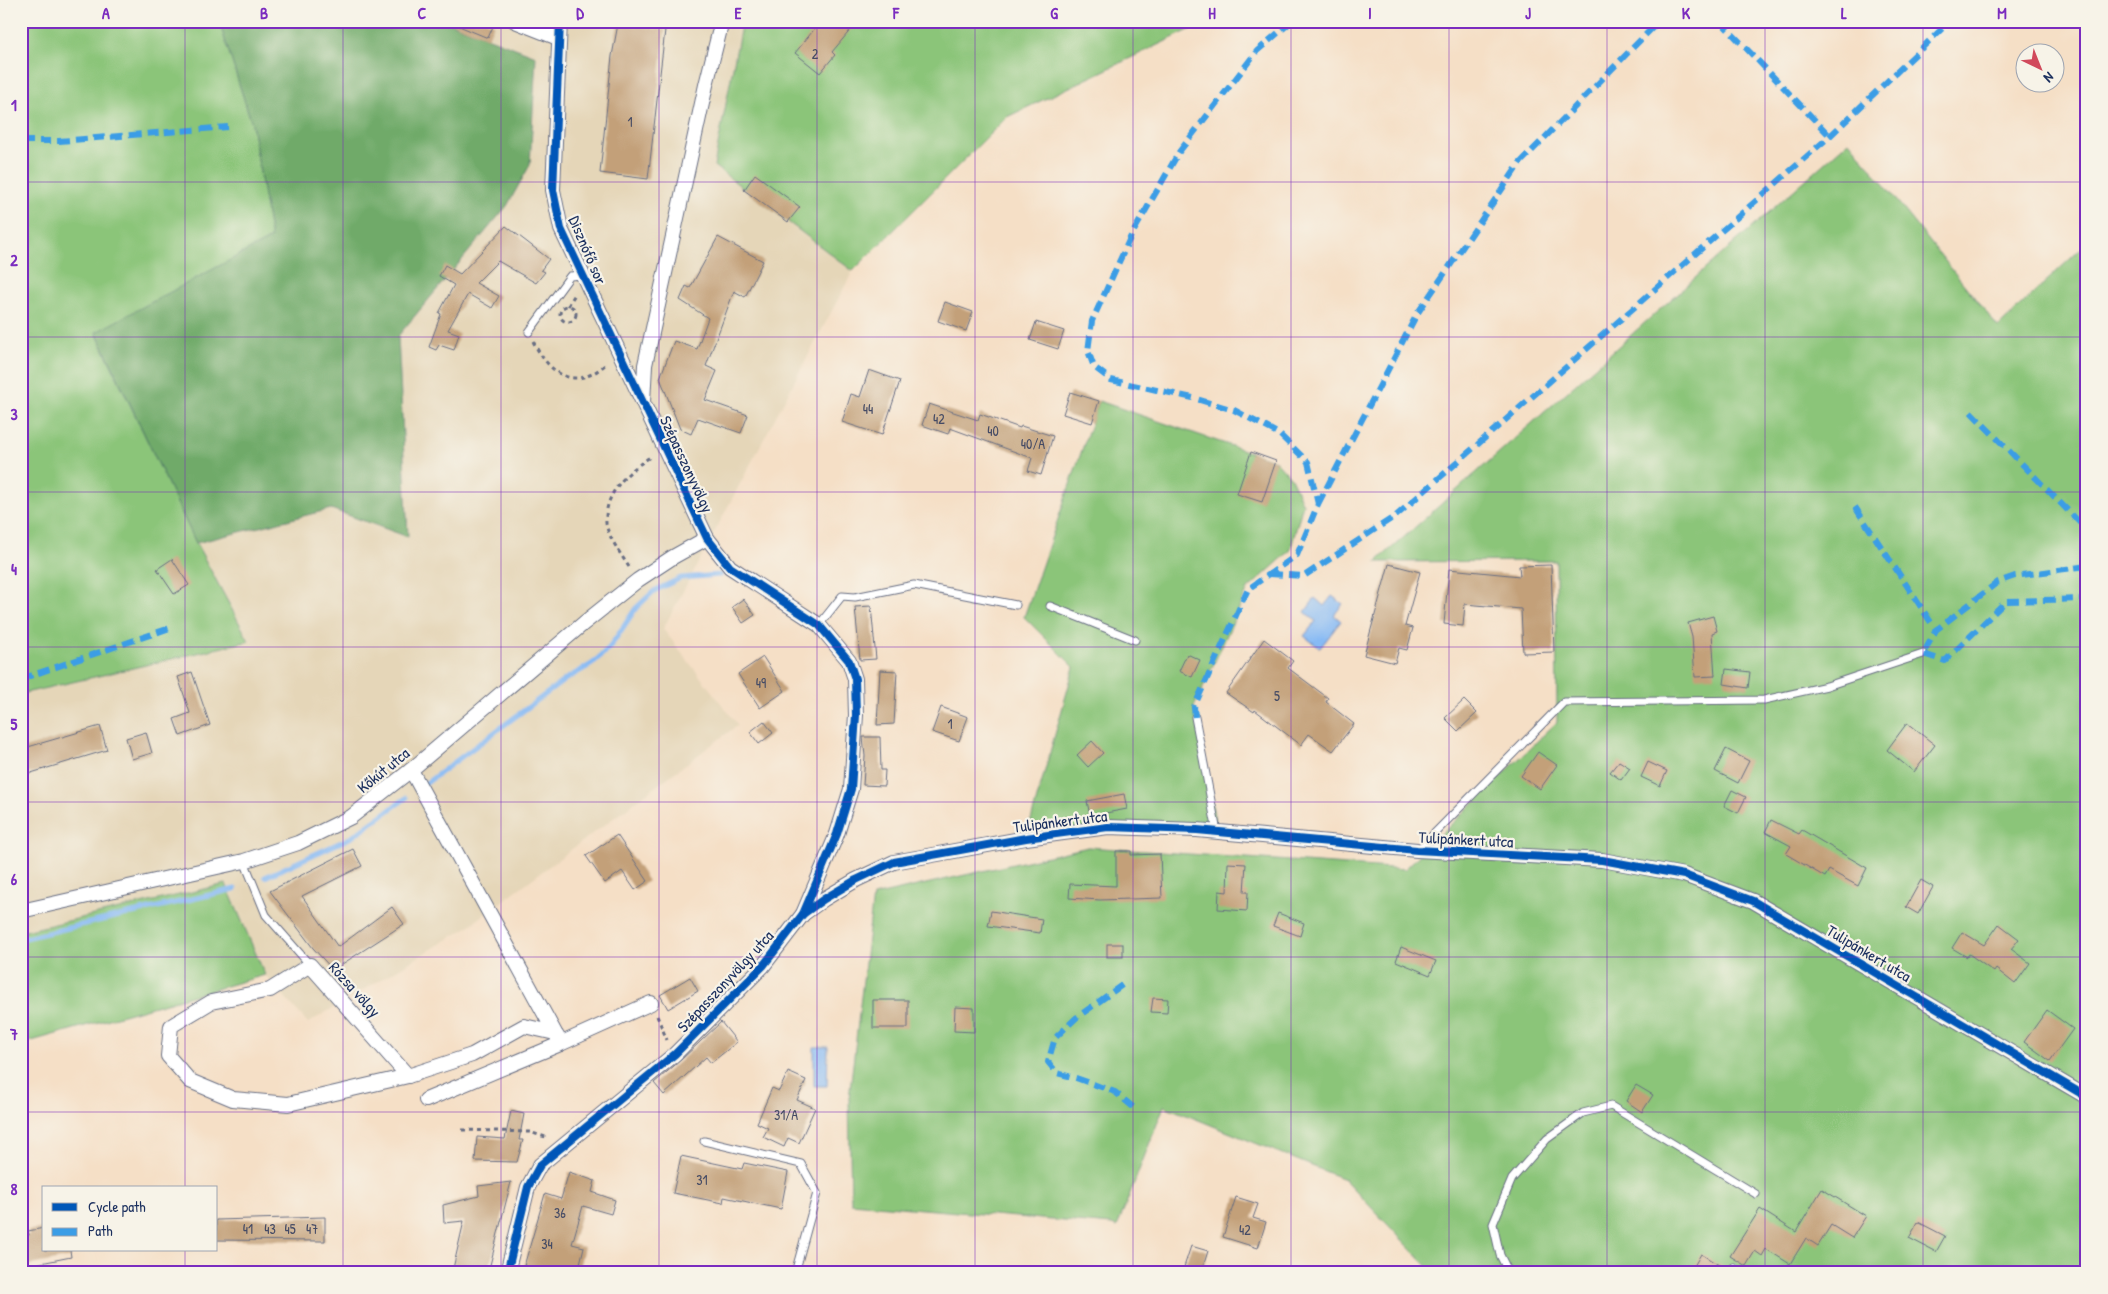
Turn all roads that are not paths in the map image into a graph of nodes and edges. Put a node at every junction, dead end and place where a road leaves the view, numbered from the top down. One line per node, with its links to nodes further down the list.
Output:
1 (515, 21): 4 (street)
2 (560, 21): 4 (street)
3 (722, 21): 7 (street)
4 (558, 38): 5 (street, Disznófő sor)
5 (583, 275): 6 (lane); 7 (street, Disznófő sor)
6 (529, 332)
7 (643, 402): 8 (street, Szépasszonyvölgy)
8 (707, 538): 11 (street, Szépasszonyvölgy utca); 15 (street, Kőkút utca)
9 (1016, 605): 11 (lane)
10 (1050, 606): 12 (lane)
11 (819, 626): 20 (street, Szépasszonyvölgy utca)
12 (1135, 640)
13 (1923, 654): 17 (lane)
14 (1195, 717): 16 (lane)
15 (410, 770): 18 (street, Kőkút utca); 23 (street)
16 (1217, 832): 17 (street, Tulipánkert utca); 20 (street, Tulipánkert utca)
17 (1417, 850): 25 (street, Tulipánkert utca)
18 (244, 861): 19 (street, Kőkút utca); 21 (lane)
19 (21, 911)
20 (803, 914): 29 (street, Szépasszonyvölgy utca)
21 (310, 965): 24 (street, Rózsa völgy); 24 (street, Rózsa völgy)
22 (651, 1003): 23 (street)
23 (558, 1039): 24 (street, Rózsa völgy); 26 (street)
24 (408, 1076)
25 (2087, 1097)
26 (426, 1100)
27 (704, 1141): 30 (lane)
28 (1756, 1194): 31 (lane)
29 (506, 1273)
30 (795, 1273)
31 (1508, 1273)

